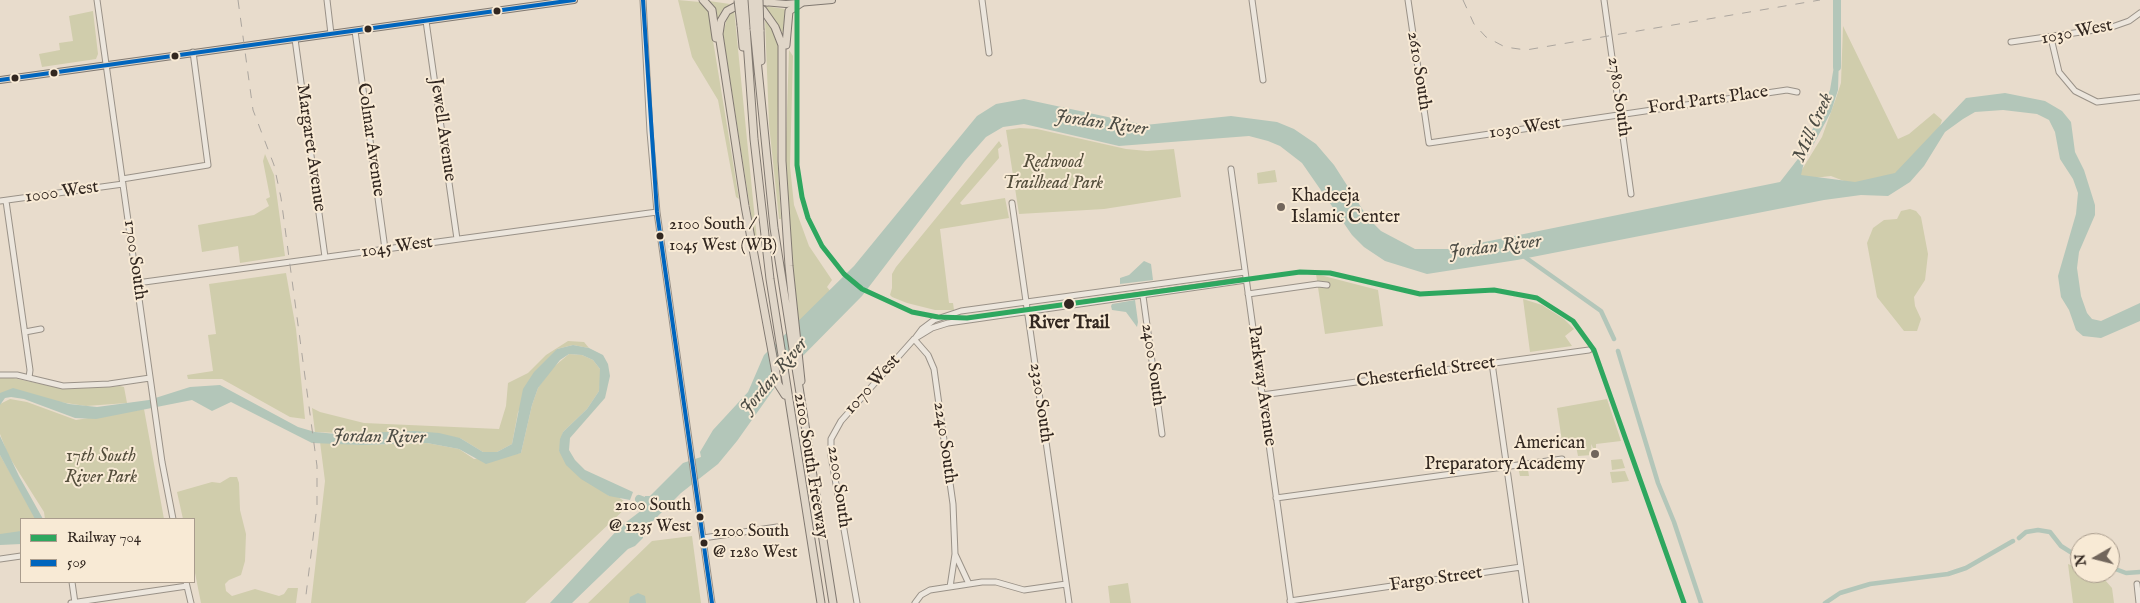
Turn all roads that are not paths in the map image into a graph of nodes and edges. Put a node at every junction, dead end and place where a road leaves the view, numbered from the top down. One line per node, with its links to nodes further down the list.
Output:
1 (97, 0): 27 (street, 1700 South)
2 (327, 0): 21 (street)
3 (574, 0): 17 (main road)
4 (643, 0): 41 (street)
5 (703, 0): 28 (highway)
6 (738, 0): 18 (highway, bridge)
7 (744, 0): 18 (highway, bridge)
8 (750, 0): 14 (main road); 19 (highway, bridge); 28 (highway); 34 (highway)
9 (832, 0): 15 (main road)
10 (982, 0): 26 (street)
11 (1252, 0): 30 (street)
12 (1408, 0): 35 (street, 2610 South)
13 (1604, 0): 33 (street, 2780 South)
14 (762, 1): 15 (main road); 19 (highway, bridge)
15 (801, 3): 34 (highway)
16 (2140, 13): 22 (street, 1030 West)
17 (426, 21): 20 (main road); 42 (street, Jewell Avenue)
18 (744, 26): 63 (highway, 2100 South Freeway)
19 (757, 30): 59 (highway, 2100 South Freeway)
20 (355, 31): 21 (main road); 43 (street, Colmar Avenue)
21 (332, 34): 23 (main road)
22 (2051, 38): 24 (street, 1030 West); 32 (street)
23 (295, 39): 25 (main road); 44 (street, Margaret Avenue)
24 (2011, 42)
25 (194, 52): 27 (main road); 37 (street, 1000 West)
26 (989, 53)
27 (106, 66): 29 (main road); 37 (street, 1700 South)
28 (725, 73): 63 (highway)
29 (0, 80)
30 (1264, 80)
31 (1797, 92): 33 (street, Ford Parts Place)
32 (2140, 97)
33 (1620, 114): 35 (street, 1030 West); 38 (street, 2780 South)
34 (782, 141): 59 (highway)
35 (1430, 143)
36 (1231, 169): 45 (street, Parkway Avenue)
37 (123, 182): 39 (street, 1000 West); 47 (street, 1700 South)
38 (1631, 194)
39 (3, 201): 54 (street)
40 (1012, 203): 51 (street, 2320 South)
41 (657, 212): 42 (street, 1045 West); 71 (street)
42 (457, 239): 43 (street, 1045 West)
43 (386, 249): 44 (street, 1045 West)
44 (325, 258): 47 (street, 1045 West)
45 (1245, 272): 46 (street, Parkway Avenue); 51 (street, 1070 West)
46 (1246, 280): 49 (street, Parkway Avenue); 50 (street, 1070 West)
47 (137, 283): 61 (street, 1700 South)
48 (1327, 285): 49 (street)
49 (1248, 294): 62 (street, Parkway Avenue)
50 (1143, 296): 52 (street, 1070 West); 65 (street, 2400 South)
51 (1026, 302): 52 (street, 2320 South); 55 (street, 1070 West)
52 (1027, 312): 55 (street, 1070 West); 79 (street, 2320 South)
53 (41, 329): 54 (street)
54 (25, 332): 60 (street)
55 (914, 339): 64 (street, 1070 West); 72 (street, 2240 South)
56 (1589, 350): 57 (street, Chesterfield Street)
57 (1492, 363): 62 (street, Chesterfield Street); 67 (street)
58 (0, 374): 60 (street)
59 (798, 374): 88 (highway, 2100 South Freeway)
60 (29, 378): 61 (street)
61 (150, 378): 69 (street, 1700 South)
62 (1262, 395): 68 (street, Parkway Avenue)
63 (787, 398): 87 (highway, 2100 South Freeway)
64 (833, 431): 89 (street, 2200 South)
65 (1162, 434)
66 (1562, 458): 67 (street)
67 (1507, 466): 68 (street); 75 (street)
68 (1276, 498): 82 (street, Parkway Avenue)
69 (173, 518)
70 (777, 527): 71 (street)
71 (703, 538): 86 (street)
72 (955, 554): 78 (street, 2240 South); 81 (street, 2240 South)
73 (20, 556): 74 (street)
74 (0, 559)
75 (1521, 567): 82 (street, Fargo Street); 92 (street)
76 (72, 583): 84 (street)
77 (187, 584): 84 (street); 85 (street)
78 (970, 584): 79 (street); 81 (street)
79 (1066, 584): 91 (street, 2320 South)
80 (2137, 584): 93 (street)
81 (950, 587): 90 (street)
82 (1291, 602)
83 (71, 603): 84 (street)
84 (75, 603)
85 (191, 603)
86 (712, 603)
87 (821, 603)
88 (833, 603)
89 (857, 603)
90 (915, 603)
91 (1069, 603)
92 (1526, 603)
93 (2139, 603)

